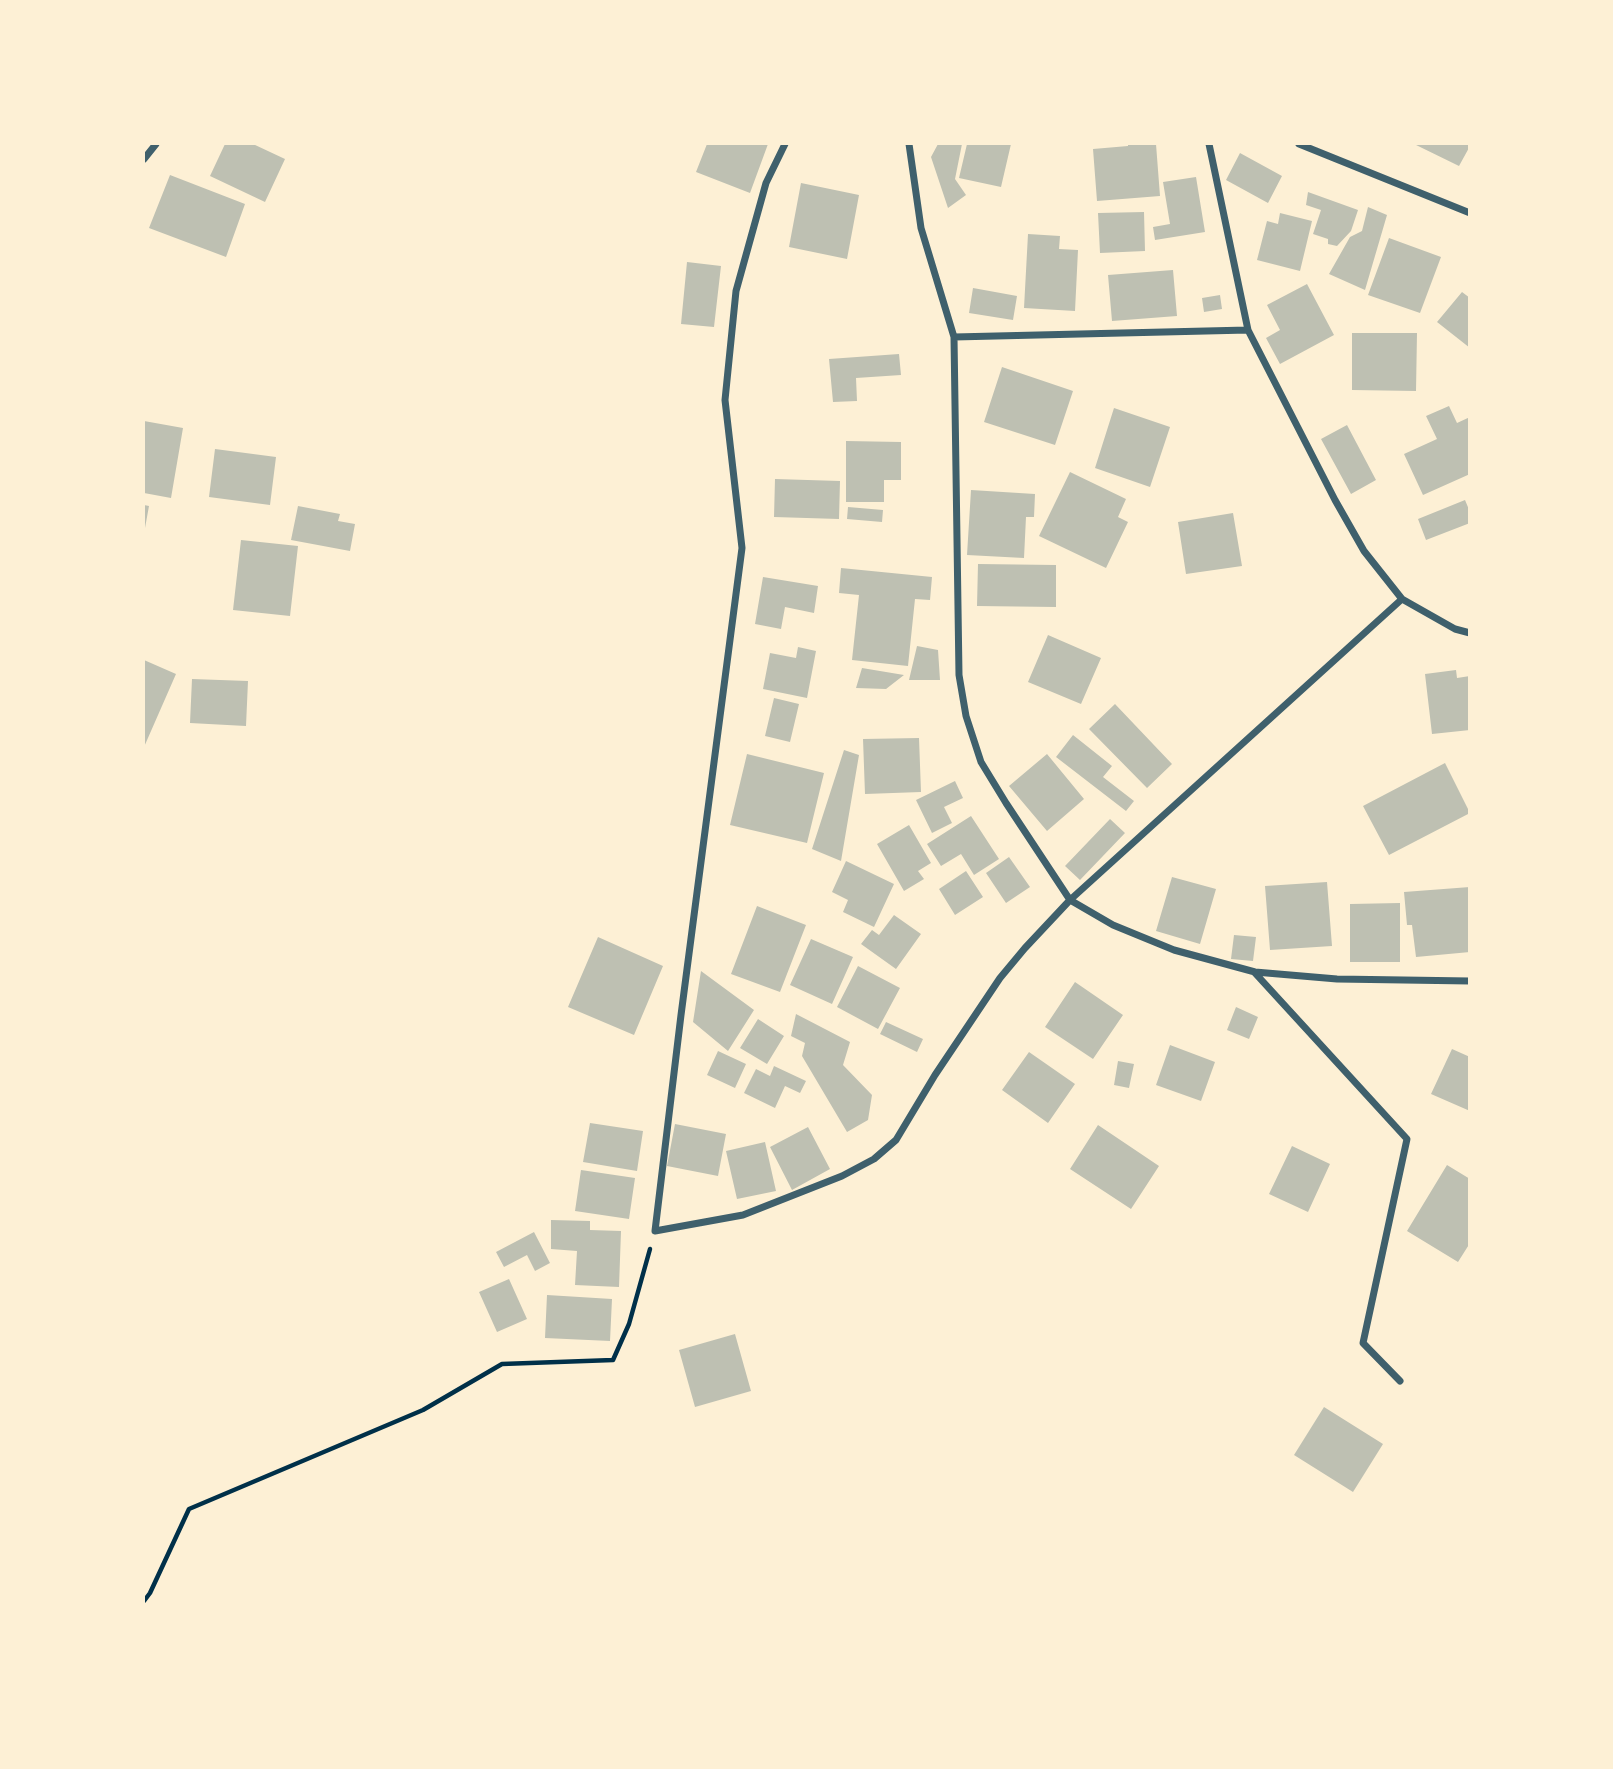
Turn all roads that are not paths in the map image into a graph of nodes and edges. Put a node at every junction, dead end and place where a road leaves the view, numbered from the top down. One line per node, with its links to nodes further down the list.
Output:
1 (156, 144): 6 (street)
2 (785, 144): 12 (street)
3 (909, 144): 9 (street)
4 (1209, 144): 8 (street)
5 (1298, 144): 7 (street)
6 (144, 159)
7 (1469, 213)
8 (1248, 330): 9 (street); 10 (street)
9 (954, 337): 12 (street)
10 (1402, 599): 11 (street); 12 (street)
11 (1469, 633)
12 (1070, 900): 13 (street)
13 (1255, 972): 14 (street); 15 (street)
14 (1469, 981)
15 (1401, 1381)

